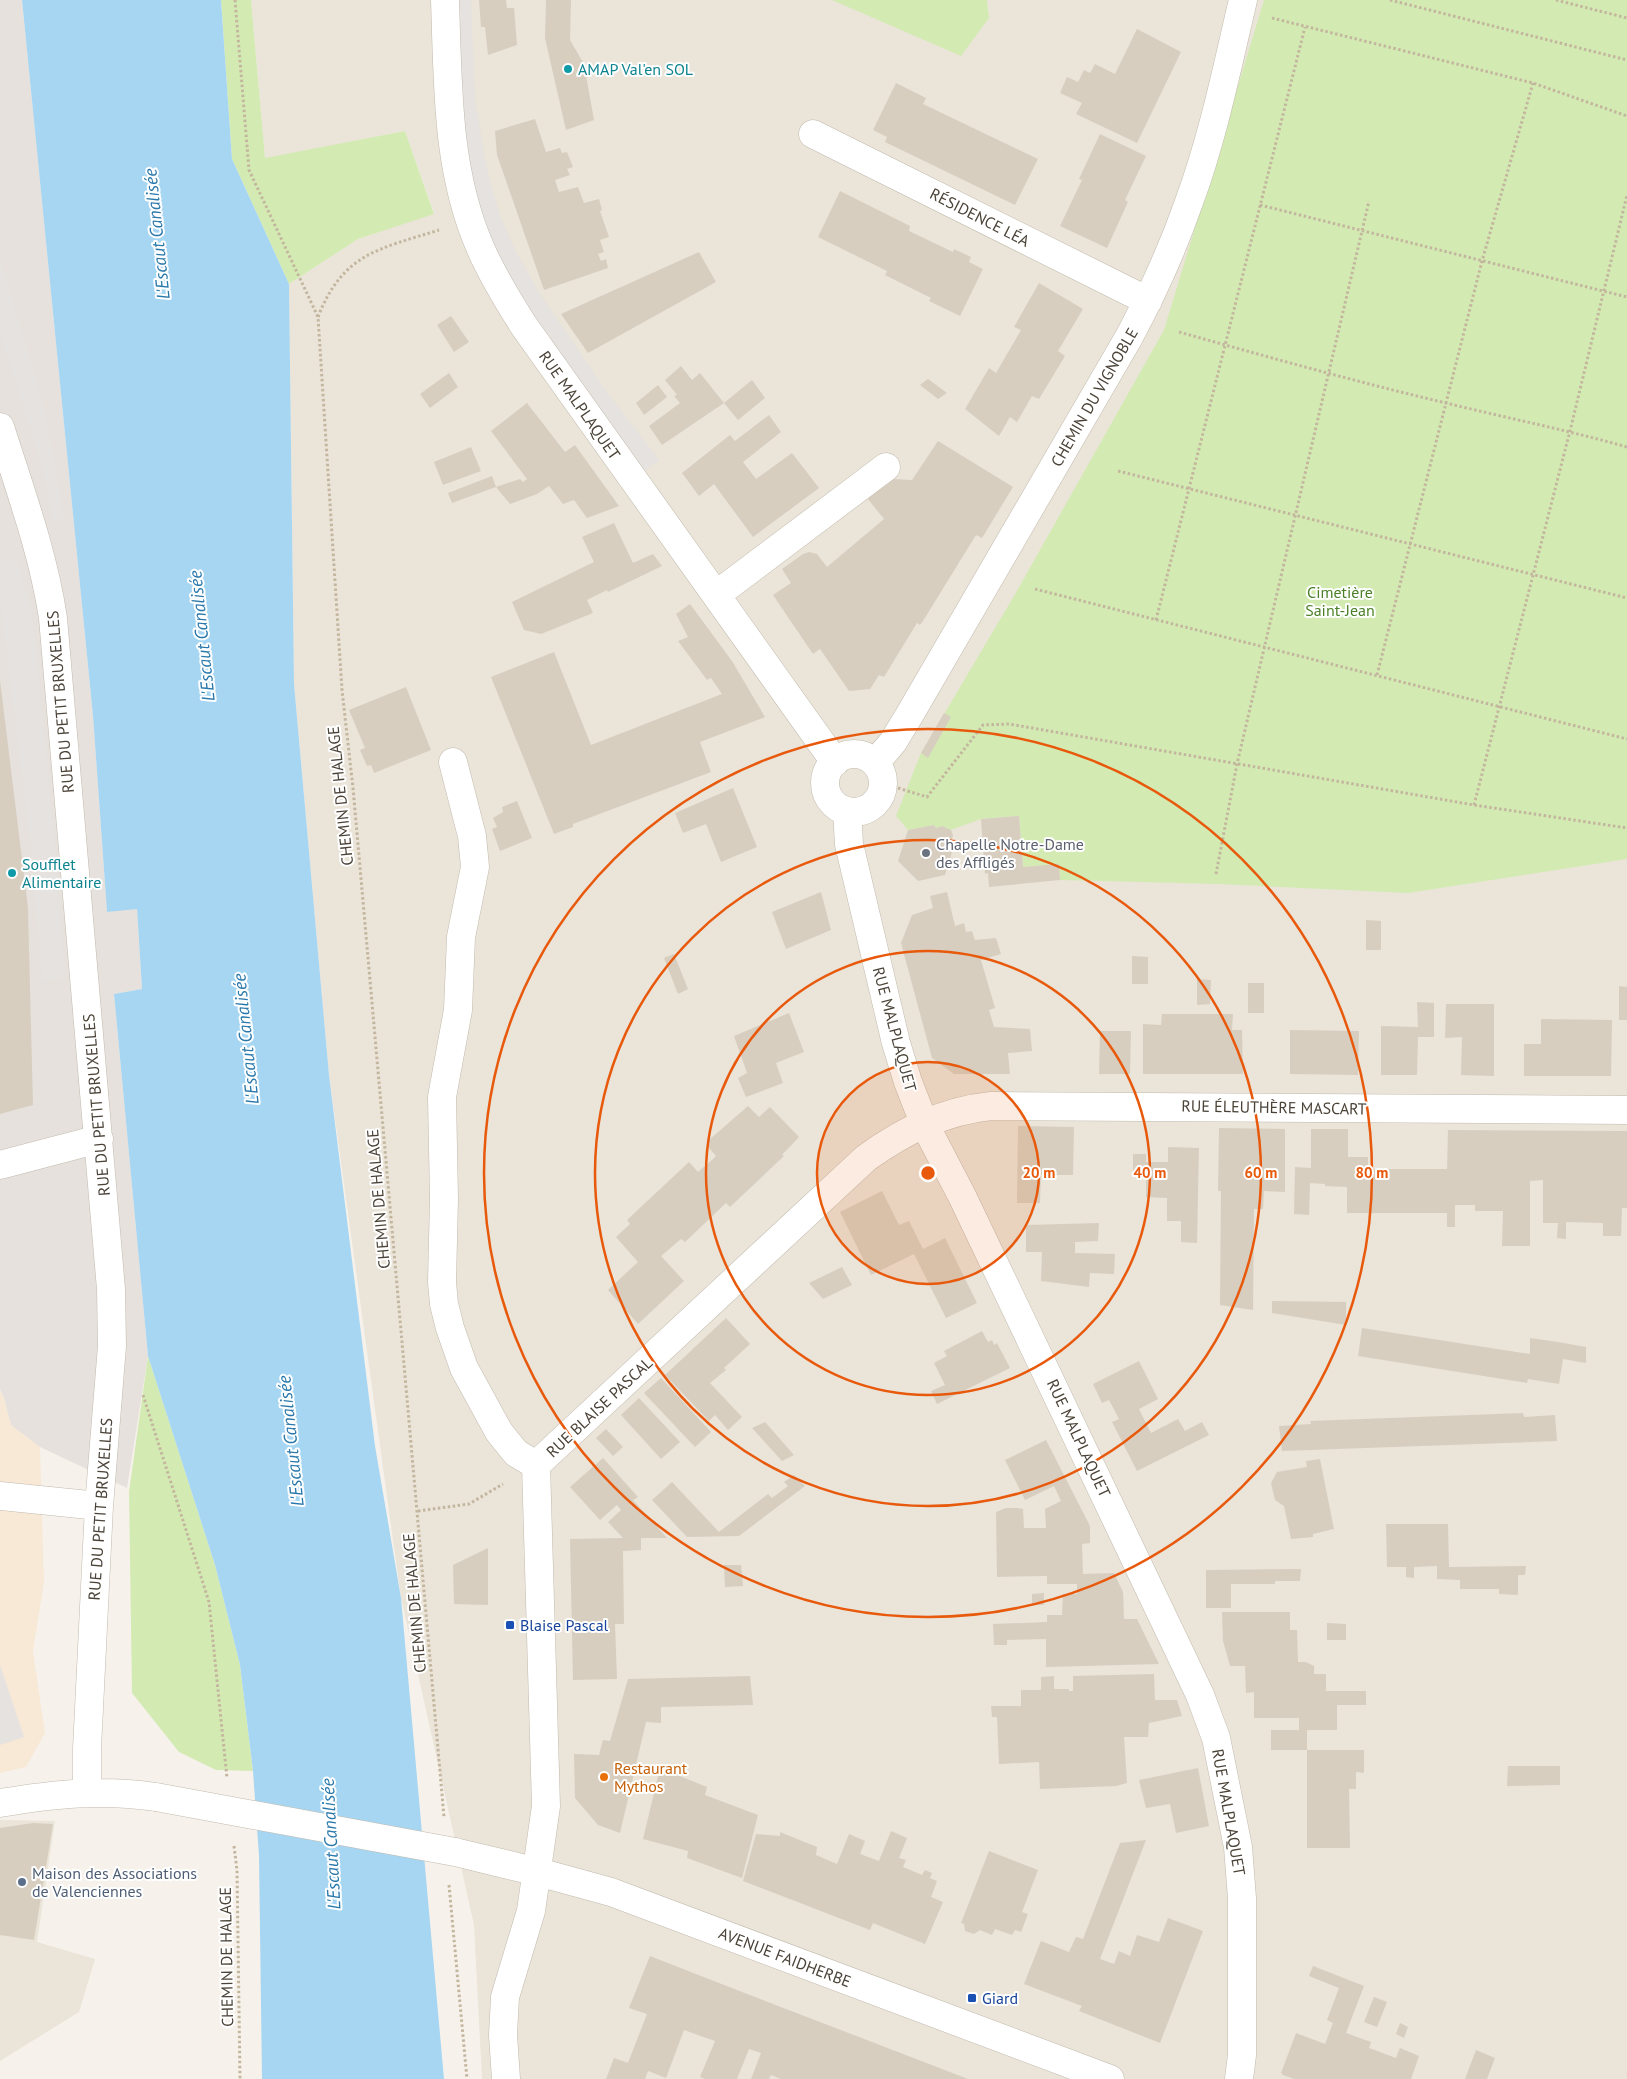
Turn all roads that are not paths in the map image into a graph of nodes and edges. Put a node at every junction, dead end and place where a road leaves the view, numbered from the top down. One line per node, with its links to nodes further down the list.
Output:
1 (445, 0): 7 (street, RUE MALPLAQUET)
2 (1242, 5): 4 (street, CHEMIN DU VIGNOBLE)
3 (813, 134): 4 (street, RÉSIDENCE LÉA)
4 (1148, 301): 10 (street, CHEMIN DU VIGNOBLE)
5 (0, 427): 14 (street, RUE DU PETIT BRUXELLES)
6 (886, 468): 7 (street)
7 (716, 595): 9 (street, RUE MALPLAQUET)
8 (453, 762): 16 (street)
9 (835, 762): 10 (street); 11 (street)
10 (879, 773): 11 (street)
11 (847, 811): 13 (street, RUE MALPLAQUET)
12 (1627, 1110): 13 (street, RUE ÉLEUTHÈRE MASCART)
13 (924, 1123): 16 (street, RUE BLAISE PASCAL); 24 (street, RUE MALPLAQUET)
14 (99, 1139): 15 (street); 18 (street, RUE DU PETIT BRUXELLES)
15 (0, 1165)
16 (536, 1464): 21 (street, RUE BLAISE PASCAL)
17 (0, 1496): 18 (street)
18 (99, 1506): 19 (street, RUE DU PETIT BRUXELLES)
19 (87, 1792): 20 (street, AVENUE FAIDHERBE); 21 (street, AVENUE FAIDHERBE, bridge)
20 (0, 1803)
21 (538, 1872): 22 (street, RUE BLAISE PASCAL); 23 (street, AVENUE FAIDHERBE)
22 (506, 2079)
23 (1110, 2079)
24 (1239, 2079)

